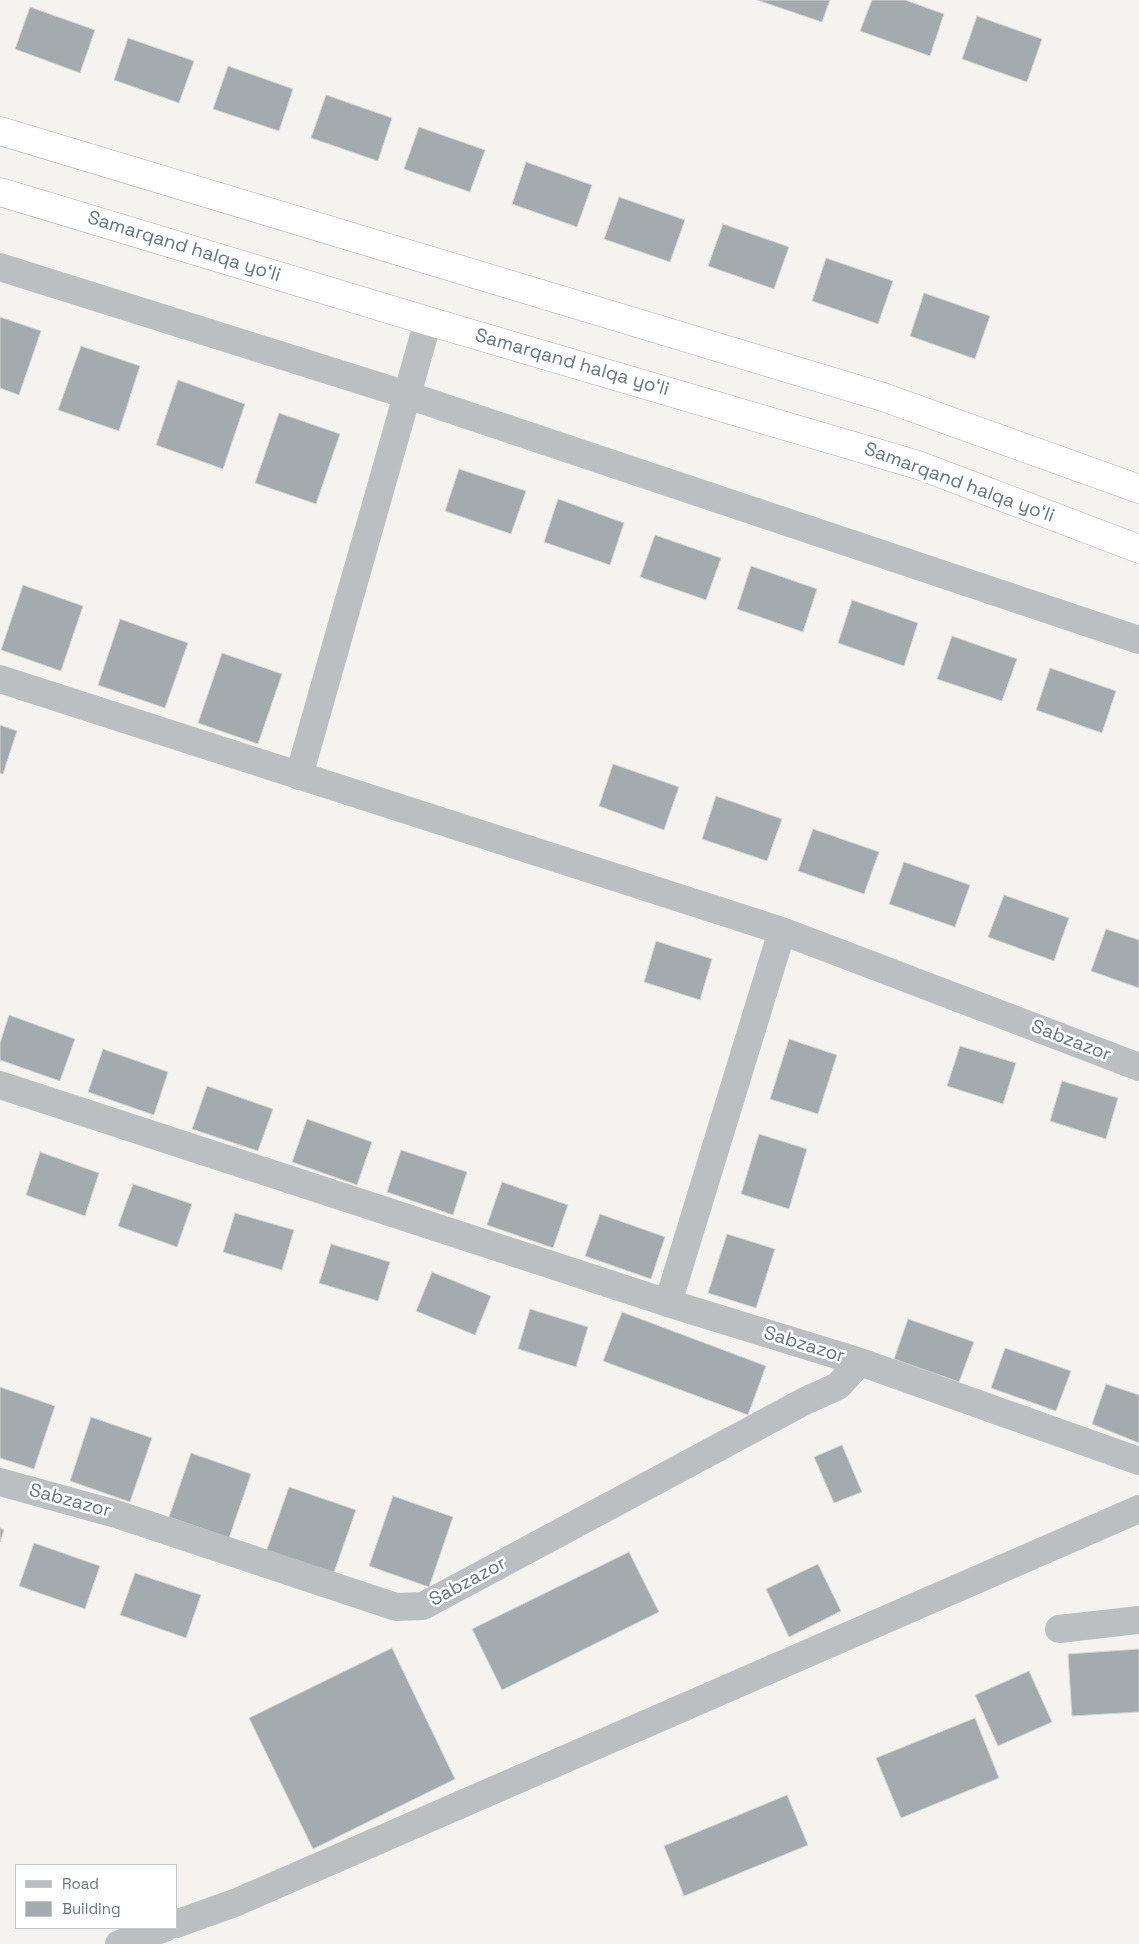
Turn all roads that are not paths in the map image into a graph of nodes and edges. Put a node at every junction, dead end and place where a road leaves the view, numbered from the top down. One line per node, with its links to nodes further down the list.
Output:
1 (0, 130): 6 (highway)
2 (0, 192): 4 (highway, Samarqand halqa yoʻli)
3 (0, 267): 5 (street)
4 (428, 321): 5 (street); 7 (highway, Samarqand halqa yoʻli)
5 (407, 395): 8 (street); 10 (street)
6 (1139, 489)
7 (1139, 549)
8 (1139, 640)
9 (0, 679): 10 (street, Sabzazor)
10 (300, 776): 11 (street, Sabzazor)
11 (782, 931): 12 (street, Sabzazor); 14 (street)
12 (1139, 1068)
13 (0, 1085): 14 (street, Sabzazor)
14 (668, 1302): 15 (street, Sabzazor)
15 (860, 1362): 16 (street); 17 (street, Sabzazor)
16 (1139, 1461)
17 (0, 1482)
18 (1139, 1509): 21 (street)
19 (1139, 1620): 20 (street)
20 (1059, 1629)
21 (178, 1923)
22 (162, 1929): 23 (street)
23 (119, 1944)

